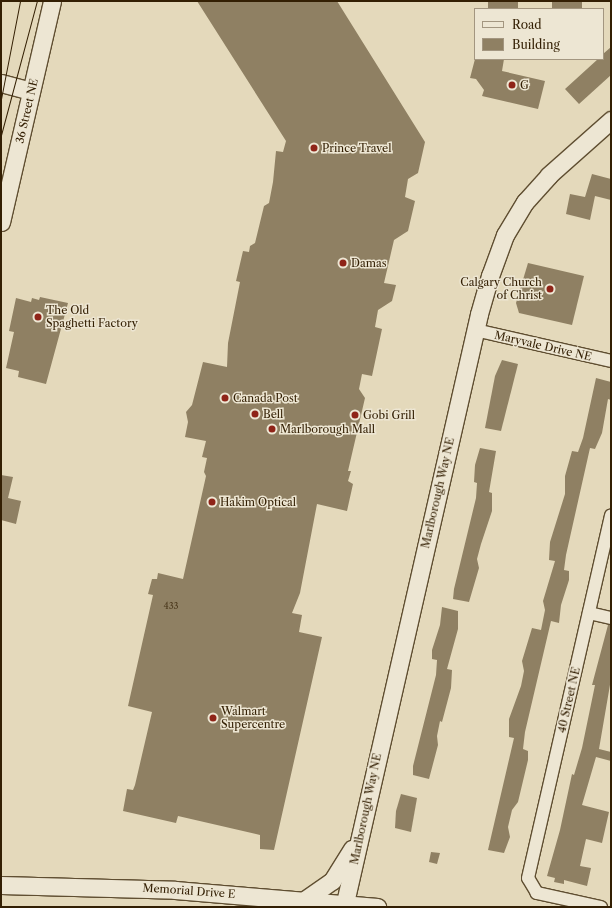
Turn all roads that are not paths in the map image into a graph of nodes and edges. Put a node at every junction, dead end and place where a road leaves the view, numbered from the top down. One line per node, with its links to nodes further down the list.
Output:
1 (52, 1): 3 (street, 36 Street NE)
2 (1, 83): 3 (street)
3 (31, 91): 5 (street, 36 Street NE)
4 (611, 120): 6 (street, Marlborough Way NE)
5 (1, 222)
6 (475, 330): 7 (street, Maryvale Drive NE); 11 (street, Marlborough Way NE)
7 (611, 361)
8 (611, 515): 9 (street, 40 Street NE)
9 (589, 613): 10 (street); 16 (street, 40 Street NE)
10 (611, 618)
11 (359, 836): 13 (street); 14 (street, Marlborough Way NE)
12 (1, 885): 13 (street, Memorial Drive E)
13 (306, 899): 14 (street, Memorial Drive E)
14 (345, 905): 15 (street, Memorial Drive E)
15 (377, 907)
16 (600, 907)

